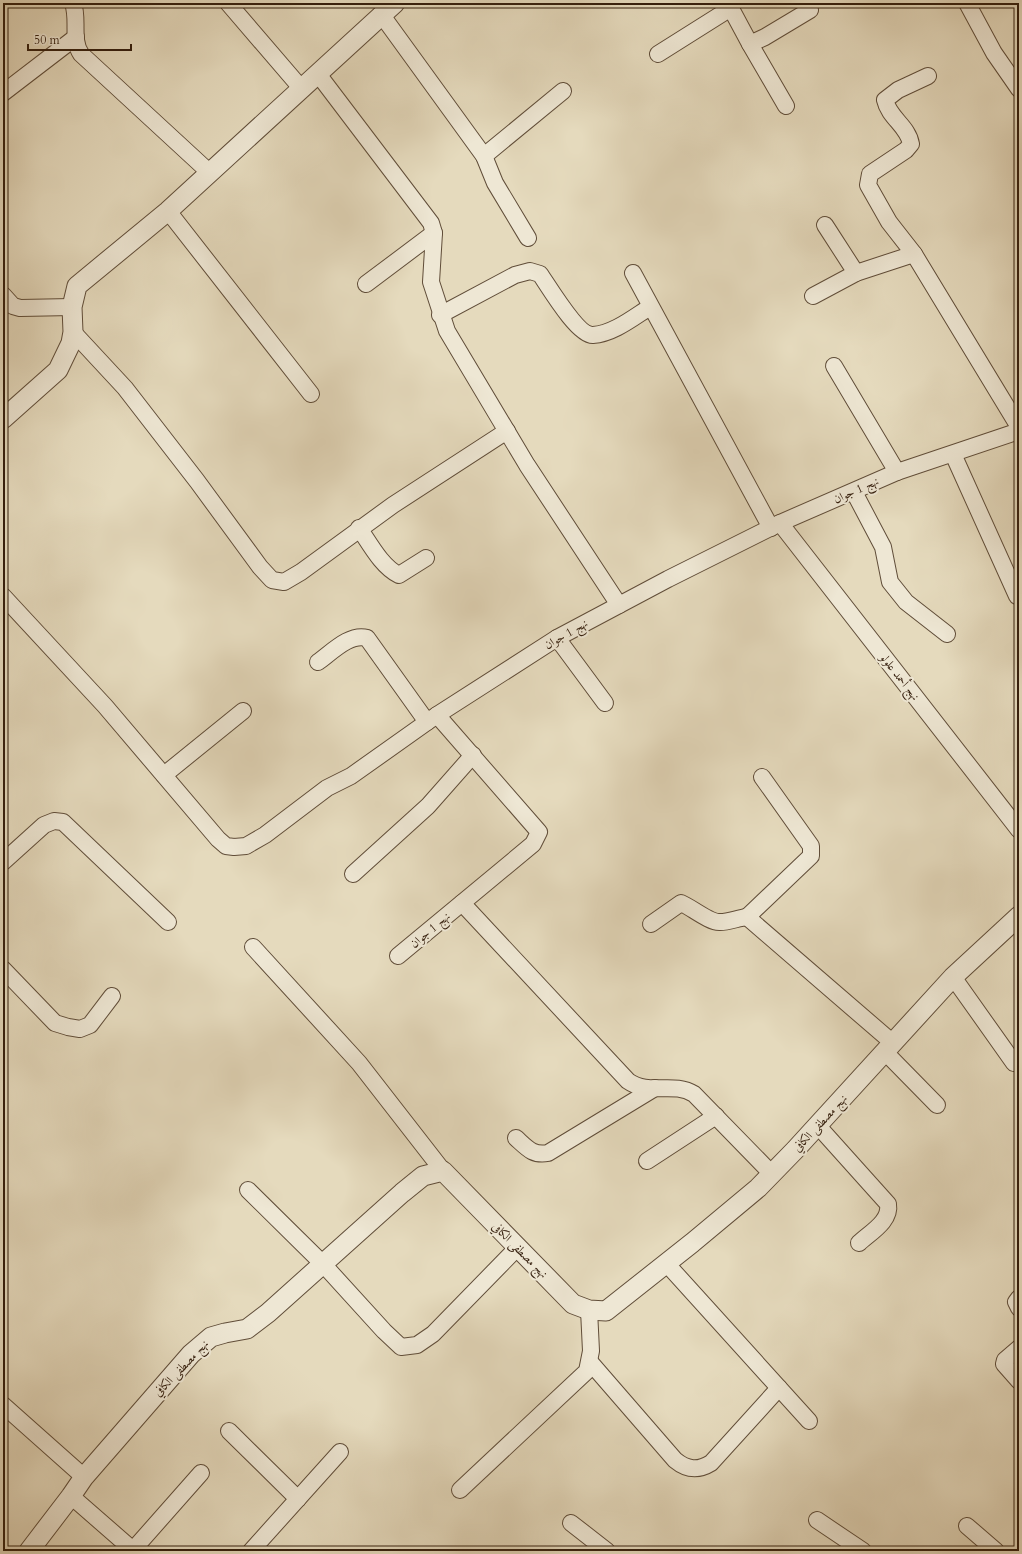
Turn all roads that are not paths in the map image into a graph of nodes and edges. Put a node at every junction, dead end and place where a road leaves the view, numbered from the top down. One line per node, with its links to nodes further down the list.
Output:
1 (73, 3): 7 (street)
2 (228, 3): 12 (street)
3 (967, 3): 13 (street)
4 (729, 6): 8 (street); 9 (street)
5 (388, 9): 10 (street); 17 (street)
6 (810, 10): 8 (street)
7 (76, 37): 15 (street); 18 (street)
8 (750, 44): 16 (street)
9 (658, 54)
10 (318, 74): 12 (street); 21 (street)
11 (928, 76): 23 (street)
12 (302, 88): 18 (street)
13 (1019, 89)
14 (563, 91): 17 (street)
15 (3, 93)
16 (786, 106)
17 (484, 156): 22 (street)
18 (209, 172): 19 (street)
19 (168, 211): 30 (street); 34 (street)
20 (825, 225): 25 (street)
21 (434, 233): 26 (street); 31 (street)
22 (528, 238)
23 (914, 254): 25 (street); 36 (street)
24 (633, 273): 29 (street, نهج أحمد علولو)
25 (856, 273): 28 (street)
26 (366, 284)
27 (3, 295): 30 (street)
28 (813, 296)
29 (650, 306): 31 (street); 42 (street, نهج أحمد علولو)
30 (72, 307): 32 (street)
31 (440, 315): 37 (street)
32 (73, 332): 35 (street); 43 (street)
33 (834, 366): 40 (street)
34 (310, 394)
35 (3, 419)
36 (1019, 428)
37 (507, 431): 43 (street); 47 (street)
38 (1019, 431): 39 (street, نهج 1 جوان)
39 (953, 454): 40 (street, نهج 1 جوان); 46 (street)
40 (897, 472): 41 (street, نهج 1 جوان)
41 (854, 492): 42 (street, نهج 1 جوان); 48 (street)
42 (776, 525): 47 (street, نهج 1 جوان); 57 (street, نهج أحمد علولو)
43 (359, 528): 44 (street)
44 (426, 558)
45 (3, 596): 55 (street)
46 (1017, 596)
47 (619, 605): 49 (street, نهج 1 جوان)
48 (947, 634)
49 (557, 638): 51 (street); 53 (street, نهج 1 جوان)
50 (318, 662): 53 (street)
51 (605, 703)
52 (242, 711): 55 (street)
53 (432, 718): 54 (street, نهج 1 جوان); 55 (street)
54 (472, 755): 59 (street); 60 (street, نهج 1 جوان)
55 (164, 775)
56 (762, 777): 62 (street)
57 (1019, 830)
58 (3, 862): 63 (street)
59 (352, 874)
60 (462, 903): 66 (street, نهج 1 جوان); 72 (street)
61 (1019, 916): 68 (street, نهج مصطفى الكافي)
62 (747, 917): 64 (street); 70 (street)
63 (168, 922)
64 (651, 924)
65 (253, 947): 78 (street)
66 (398, 956)
67 (3, 969): 69 (street)
68 (953, 977): 70 (street, نهج مصطفى الكافي); 71 (street)
69 (112, 996)
70 (889, 1047): 73 (street); 75 (street, نهج مصطفى الكافي)
71 (1014, 1063)
72 (655, 1088): 74 (street); 76 (street)
73 (937, 1105)
74 (716, 1116): 77 (street); 79 (street)
75 (818, 1126): 79 (street, نهج مصطفى الكافي); 81 (street)
76 (516, 1138)
77 (646, 1161)
78 (443, 1171): 82 (street, نهج مصطفى الكافي); 84 (street, نهج مصطفى الكافي)
79 (772, 1174): 83 (street, نهج مصطفى الكافي)
80 (248, 1190): 84 (street)
81 (859, 1243)
82 (518, 1247): 84 (street); 87 (street, نهج مصطفى الكافي)
83 (666, 1263): 87 (street, نهج مصطفى الكافي); 91 (street)
84 (323, 1264): 97 (street, نهج مصطفى الكافي)
85 (1019, 1298): 86 (street)
86 (1019, 1308)
87 (588, 1310): 89 (street)
88 (1019, 1348): 90 (street)
89 (590, 1362): 91 (street); 98 (street)
90 (1019, 1381)
91 (779, 1388): 93 (street)
92 (3, 1405): 97 (street)
93 (809, 1421)
94 (229, 1431): 100 (street)
95 (340, 1452): 100 (street)
96 (202, 1473): 104 (street)
97 (84, 1477): 99 (street, نهج مصطفى الكافي)
98 (460, 1490)
99 (71, 1496): 104 (street); 105 (street, نهج مصطفى الكافي)
100 (298, 1499): 106 (street)
101 (817, 1520): 108 (street)
102 (571, 1523): 107 (street)
103 (967, 1526): 109 (street)
104 (133, 1550)
105 (29, 1551)
106 (251, 1551)
107 (607, 1551)
108 (863, 1551)
109 (996, 1551)

